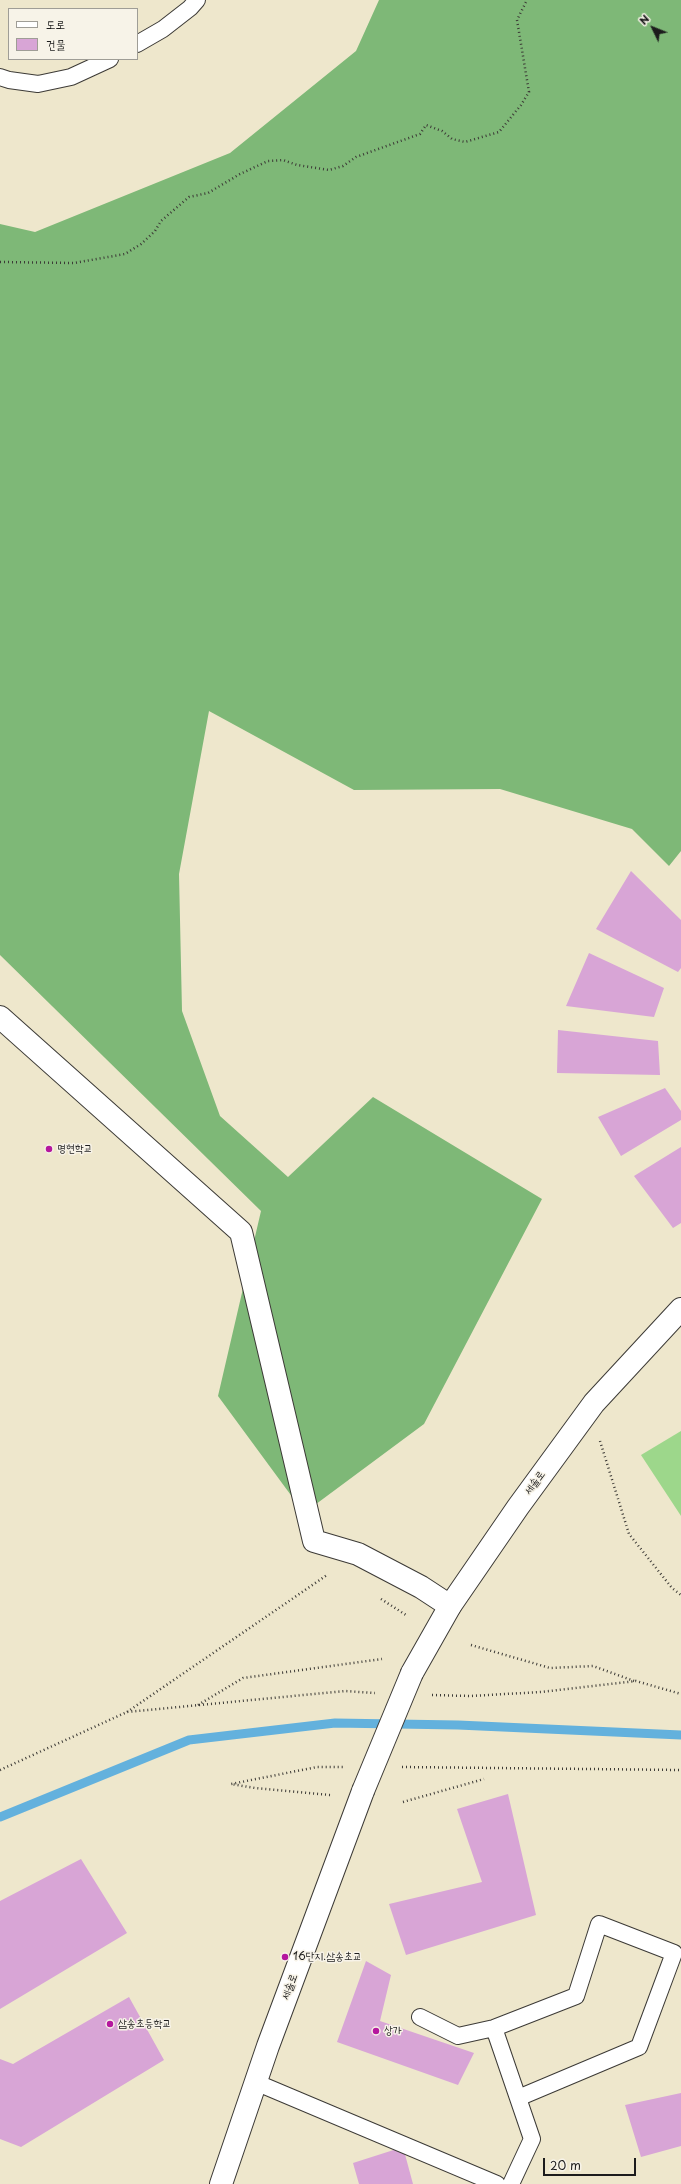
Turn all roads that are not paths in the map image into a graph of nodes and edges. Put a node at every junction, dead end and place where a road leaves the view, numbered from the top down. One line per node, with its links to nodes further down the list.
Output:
1 (197, 0): 2 (lane)
2 (138, 43)
3 (108, 60): 4 (lane)
4 (0, 77)
5 (0, 1017): 7 (street)
6 (681, 1309): 7 (street, 세솔로)
7 (450, 1606): 10 (street, 세솔로, bridge)
8 (420, 2017): 9 (lane)
9 (494, 2028): 11 (lane); 11 (lane)
10 (255, 2082): 12 (street, 세솔로); 13 (lane)
11 (518, 2098): 14 (lane)
12 (221, 2184)
13 (497, 2184)
14 (511, 2184)

